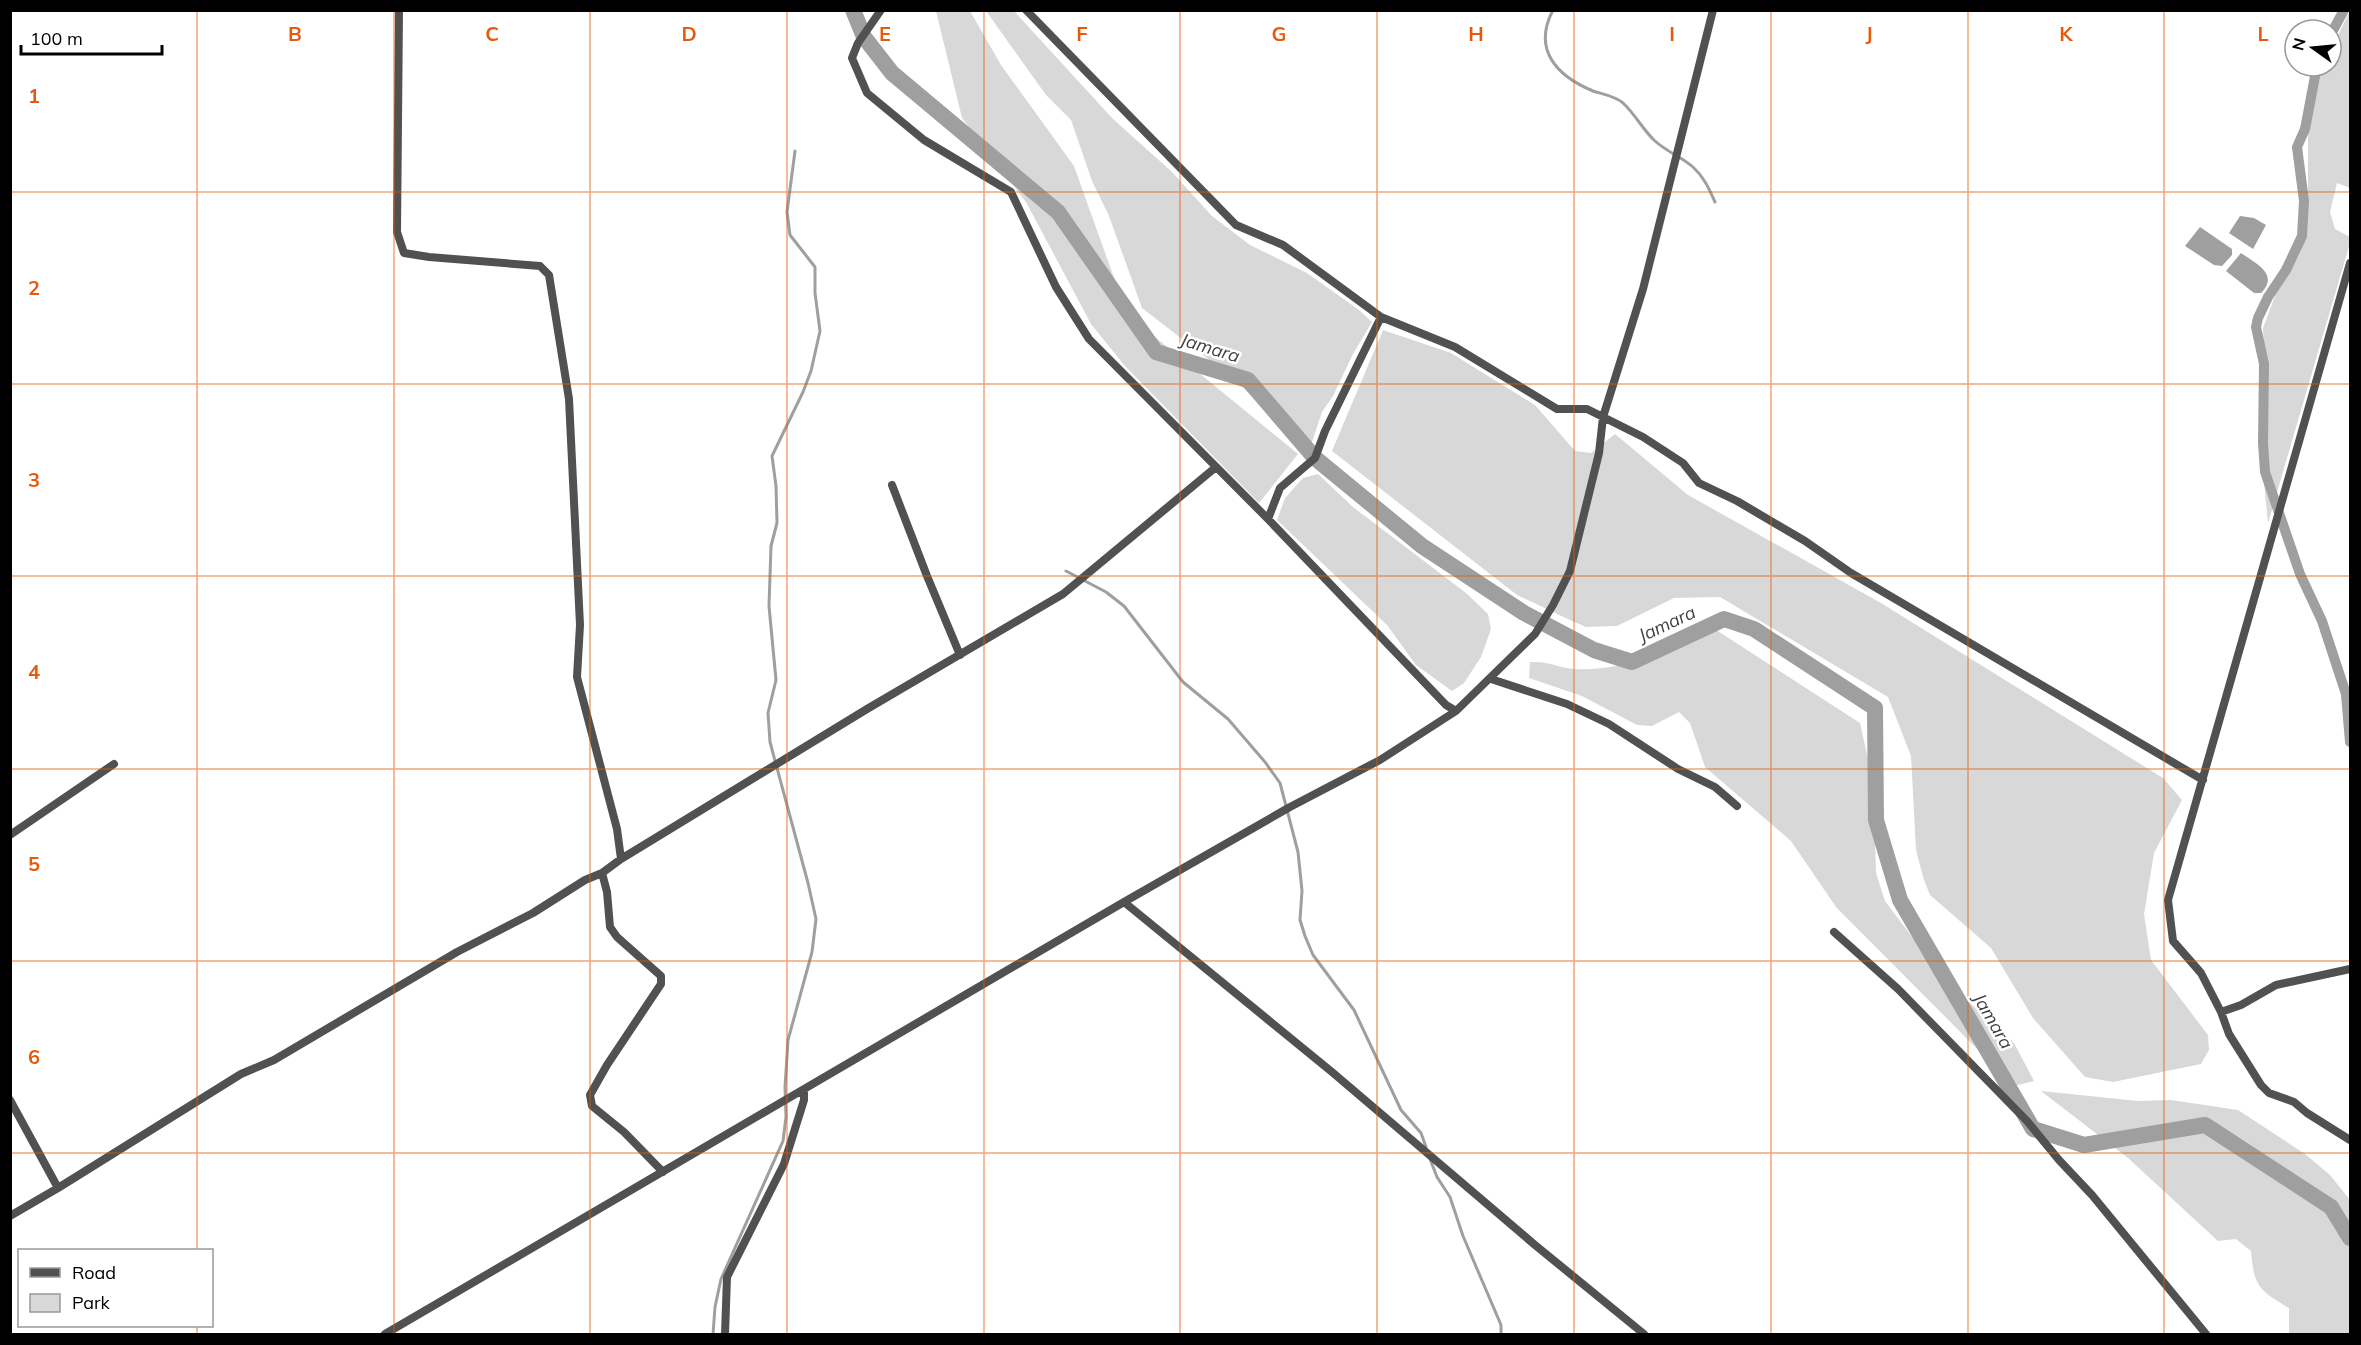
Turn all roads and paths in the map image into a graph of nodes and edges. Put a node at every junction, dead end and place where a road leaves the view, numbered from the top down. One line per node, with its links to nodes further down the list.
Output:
1 (399, 10): 18 (street)
2 (881, 10): 8 (street)
3 (1026, 10): 6 (street)
4 (1713, 10): 7 (street)
5 (2350, 263): 15 (street)
6 (1381, 317): 7 (street); 10 (street)
7 (1603, 417): 12 (street); 15 (street)
8 (1216, 467): 10 (street); 11 (street)
9 (892, 485): 11 (street)
10 (1268, 519): 13 (street)
11 (960, 654): 18 (street)
12 (1491, 679): 13 (street); 16 (street)
13 (1456, 711): 20 (street)
14 (114, 764): 17 (street)
15 (2203, 780): 23 (street)
16 (1737, 806)
17 (10, 835)
18 (621, 859): 19 (street)
19 (602, 873): 27 (street); 28 (street)
20 (1125, 902): 24 (street); 32 (street)
21 (1834, 932): 33 (street)
22 (2350, 969): 23 (street)
23 (2221, 1012): 26 (street)
24 (804, 1089): 27 (street); 31 (street)
25 (10, 1100): 28 (street)
26 (2350, 1140)
27 (663, 1172): 30 (street)
28 (58, 1188): 29 (street)
29 (10, 1216)
30 (385, 1335)
31 (725, 1335)
32 (1644, 1335)
33 (2206, 1335)

